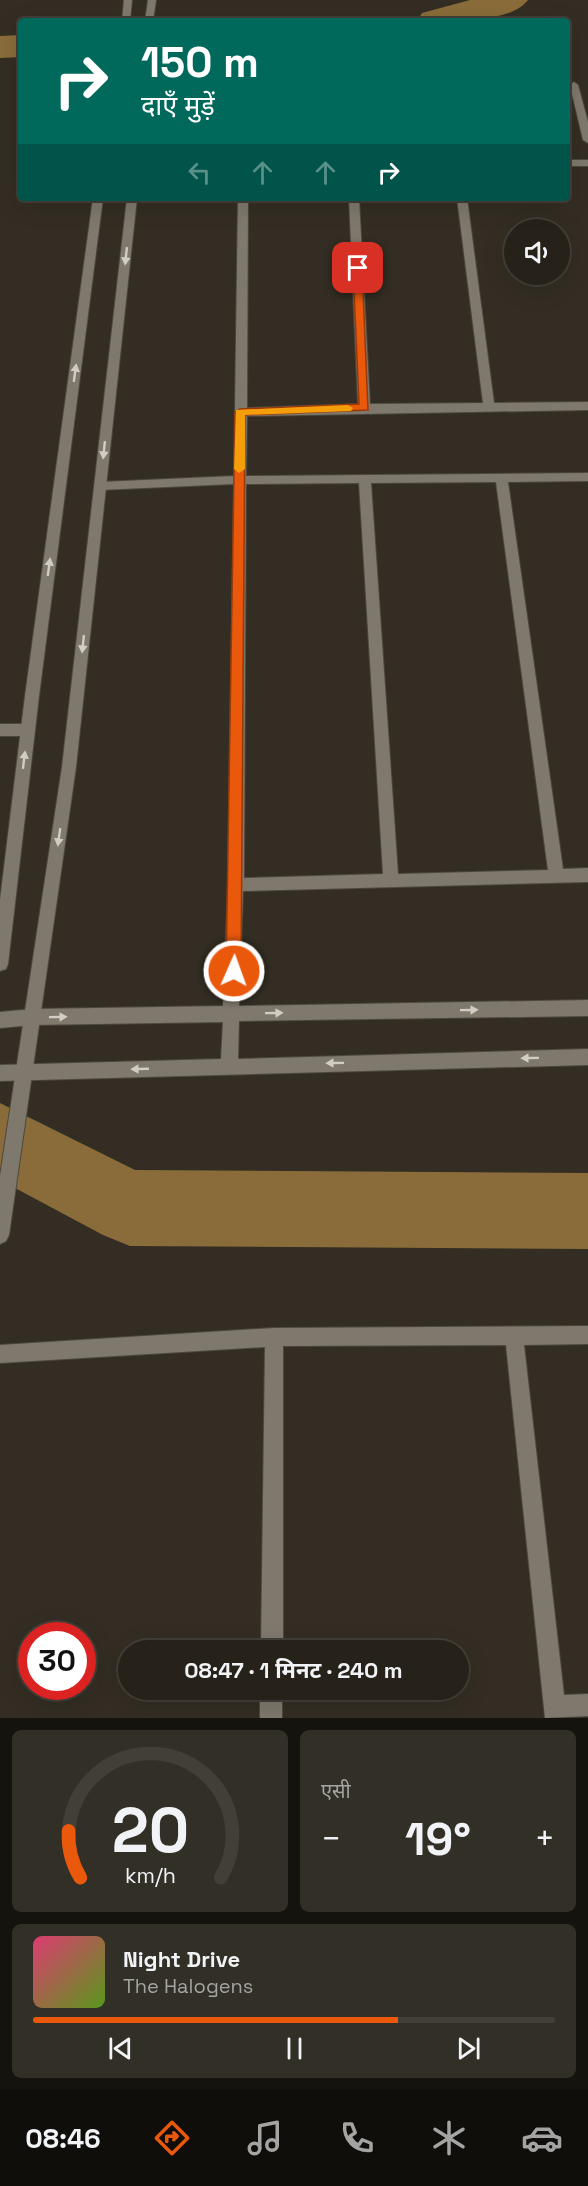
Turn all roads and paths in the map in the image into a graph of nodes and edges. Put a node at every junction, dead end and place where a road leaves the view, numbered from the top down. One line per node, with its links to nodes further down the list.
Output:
1 (128, 0): 3 (street)
2 (152, 0): 4 (street)
3 (126, 18)
4 (149, 18)
5 (574, 85): 6 (street)
6 (584, 108): 7 (street)
7 (588, 140)
8 (570, 163): 9 (street)
9 (588, 163)
10 (98, 201): 25 (street, one-way to 10)
11 (132, 201): 23 (street, one-way to 23)
12 (243, 201): 18 (street)
13 (354, 201): 17 (street)
14 (462, 201): 16 (street)
15 (588, 406): 16 (street)
16 (489, 407): 17 (street)
17 (364, 408): 18 (street)
18 (240, 412): 22 (street)
19 (588, 477): 21 (street)
20 (365, 478): 21 (street); 22 (street); 28 (street)
21 (501, 478): 27 (street)
22 (239, 480): 23 (street); 29 (street)
23 (100, 486): 33 (street, one-way to 33)
24 (0, 730): 25 (street)
25 (28, 730): 30 (street, one-way to 25)
26 (588, 875): 27 (street)
27 (556, 876): 28 (street)
28 (391, 880): 29 (street)
29 (236, 885): 32 (street)
30 (0, 964)
31 (588, 1008): 32 (street, one-way to 31)
32 (232, 1014): 33 (street, one-way to 32); 36 (street)
33 (33, 1017): 34 (street); 38 (street)
34 (0, 1020)
35 (588, 1057): 36 (street, one-way to 36)
36 (229, 1065): 38 (street, one-way to 38)
37 (0, 1073): 38 (street)
38 (24, 1073): 39 (street)
39 (0, 1235)
40 (514, 1335): 41 (street); 42 (street); 47 (street)
41 (588, 1335)
42 (274, 1337): 43 (street); 44 (street)
43 (0, 1354)
44 (272, 1640)
45 (272, 1700): 48 (street)
46 (588, 1705): 47 (street)
47 (556, 1712)
48 (271, 1718)

